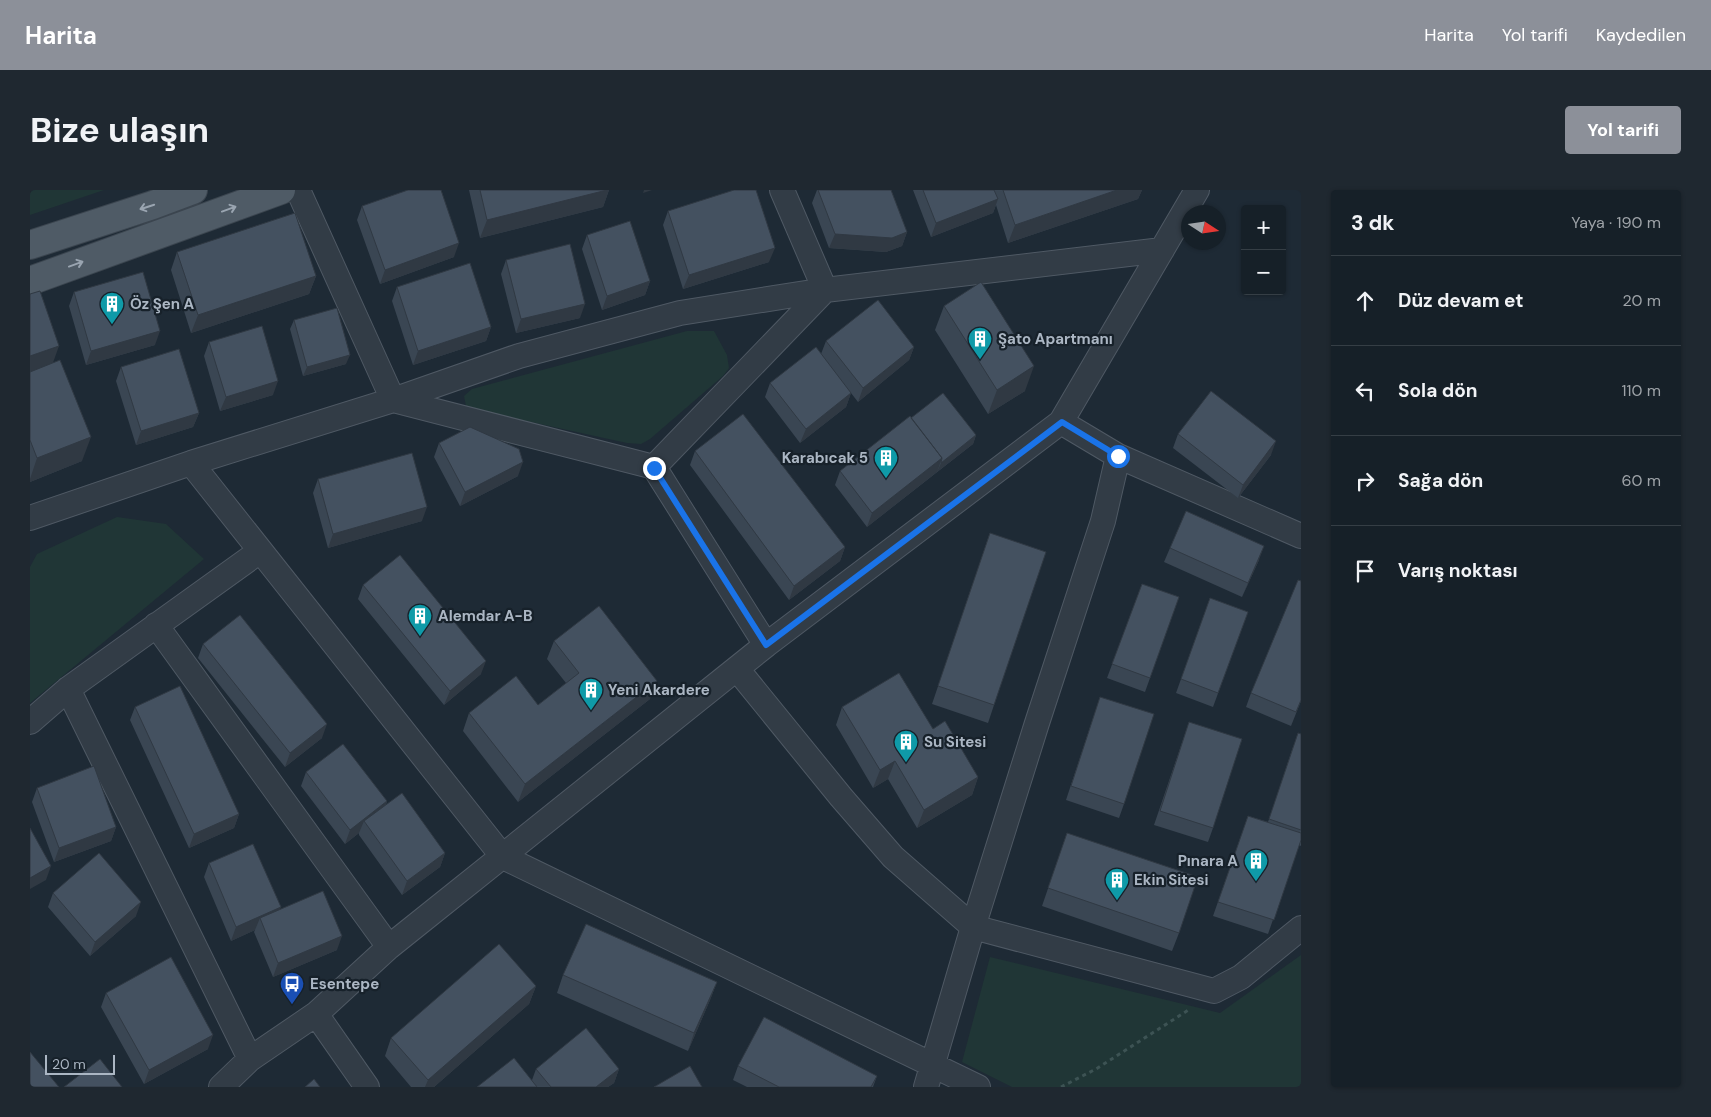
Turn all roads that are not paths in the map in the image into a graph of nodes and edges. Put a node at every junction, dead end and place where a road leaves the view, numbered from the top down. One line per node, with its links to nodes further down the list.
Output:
1 (193, 190): 6 (main road, one-way to 6)
2 (281, 190): 8 (main road, one-way to 2)
3 (298, 190): 10 (street)
4 (782, 190): 9 (street)
5 (1197, 190): 7 (street)
6 (30, 245)
7 (1162, 250): 9 (street); 11 (street)
8 (30, 281)
9 (825, 290): 10 (street); 14 (street)
10 (393, 400): 13 (street); 14 (street)
11 (1062, 422): 12 (street); 19 (street)
12 (1118, 456): 16 (street); 24 (street)
13 (191, 463): 15 (street); 17 (street)
14 (654, 468): 19 (street)
15 (30, 518)
16 (1301, 536)
17 (260, 551): 18 (street); 23 (street)
18 (156, 626): 21 (street); 26 (street)
19 (766, 645): 20 (street)
20 (737, 669): 23 (street); 24 (street)
21 (68, 689): 22 (street); 28 (street)
22 (30, 722)
23 (503, 856): 26 (street); 29 (street)
24 (973, 927): 25 (street); 29 (street)
25 (1301, 928)
26 (388, 947): 27 (street)
27 (316, 1014): 28 (street); 31 (street)
28 (250, 1059): 30 (street)
29 (929, 1076): 32 (street)
30 (221, 1087)
31 (368, 1087)
32 (978, 1087)

